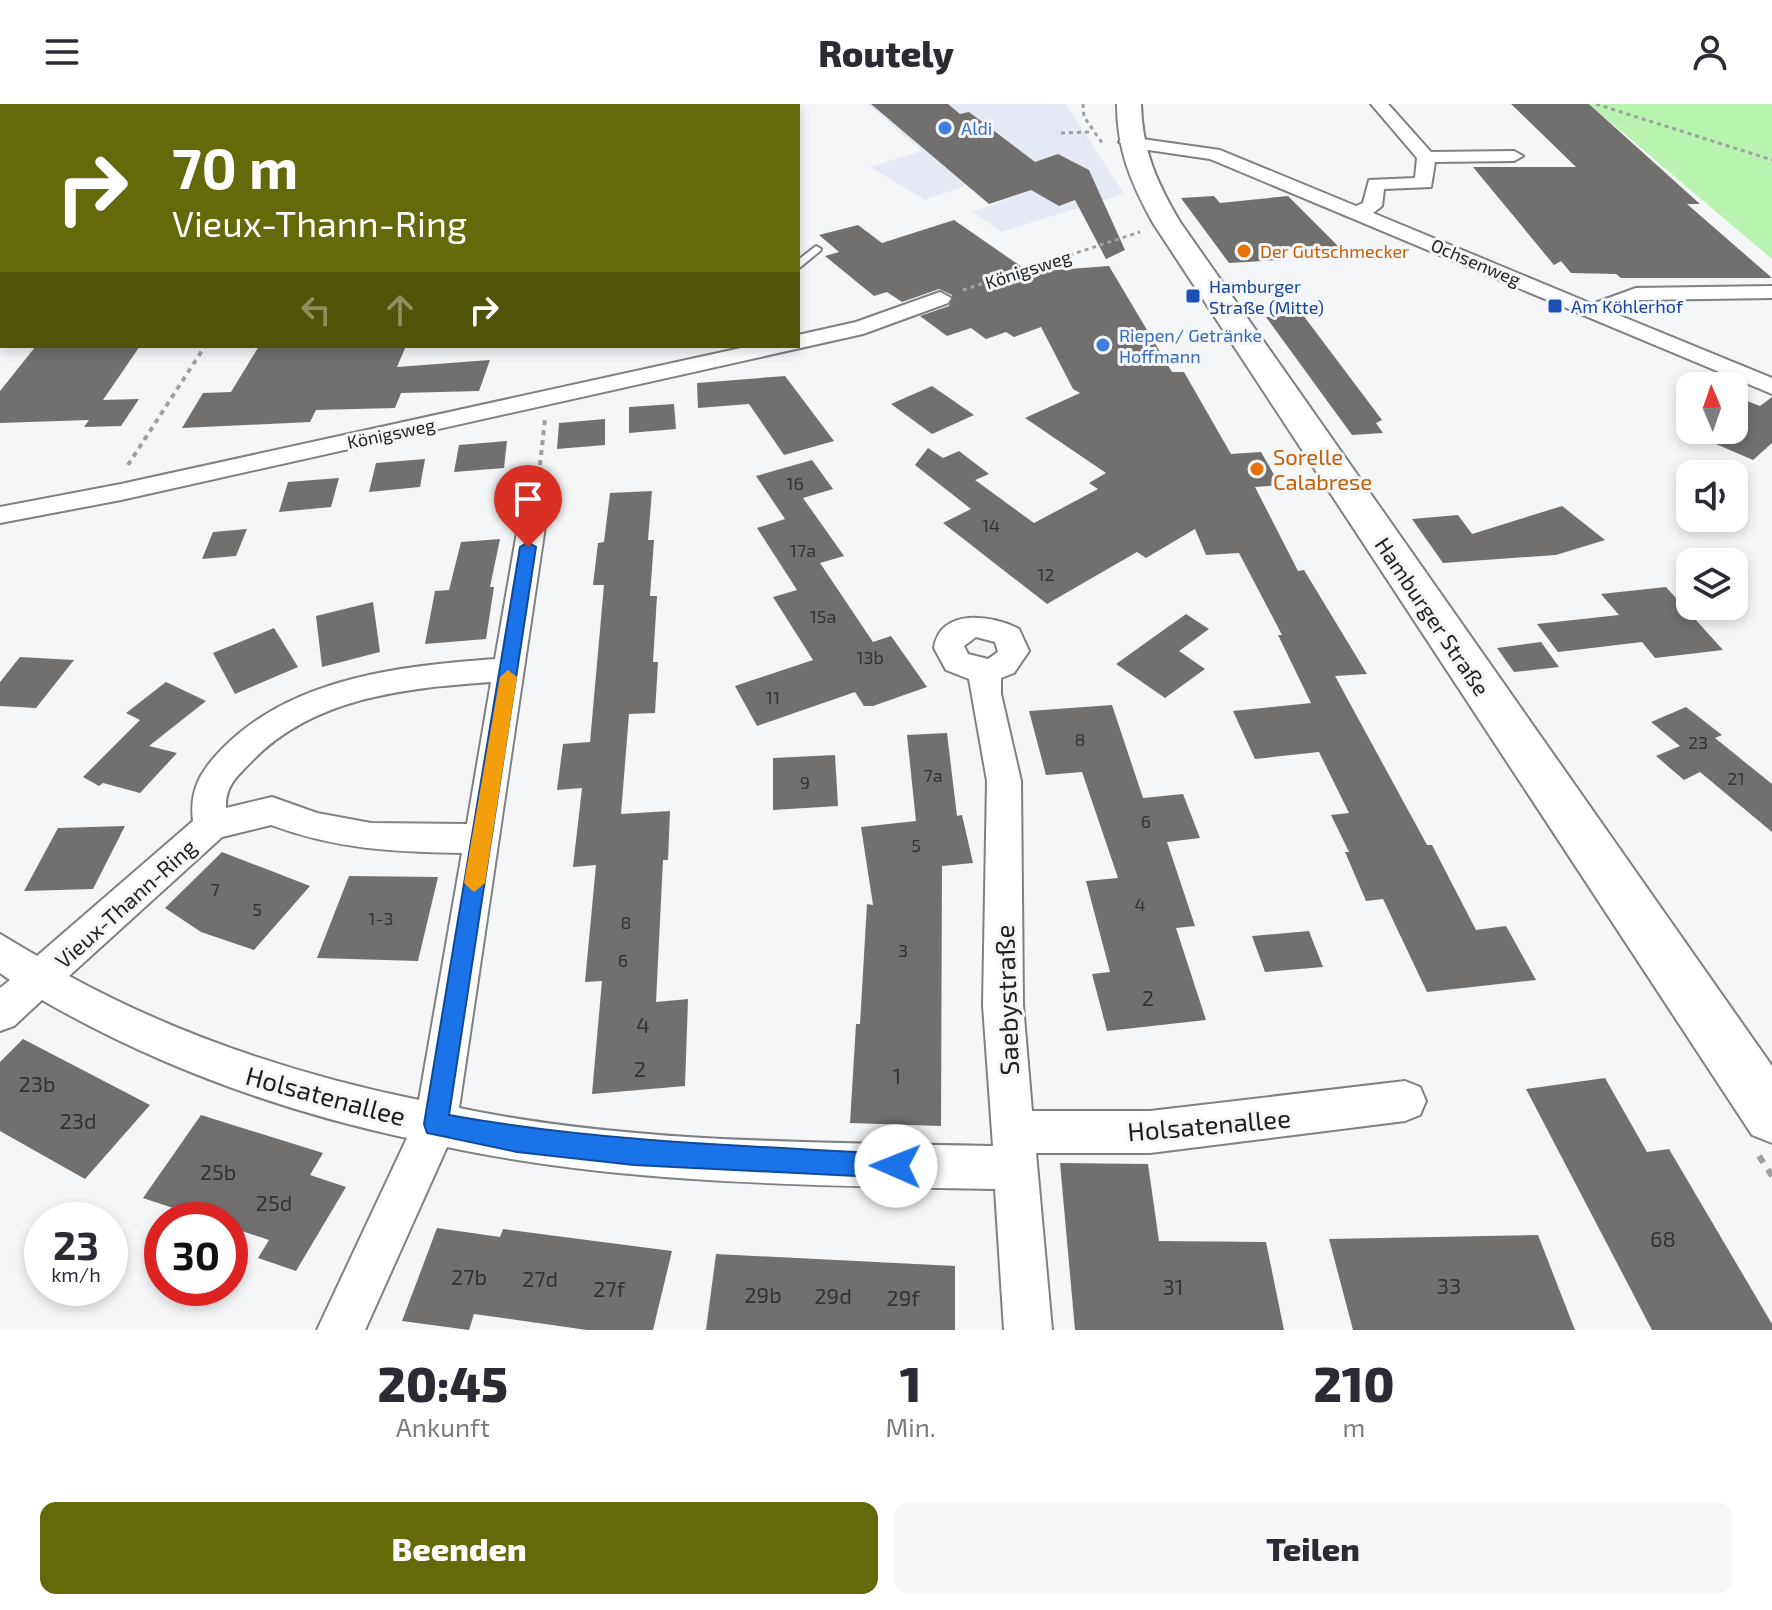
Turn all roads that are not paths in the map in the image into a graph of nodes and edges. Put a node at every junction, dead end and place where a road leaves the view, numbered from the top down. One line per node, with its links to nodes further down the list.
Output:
1 (1379, 104): 4 (street)
2 (1117, 126): 5 (street, Ochsenweg); 25 (main road, Hamburger Straße)
3 (1514, 156): 4 (street)
4 (1426, 157): 5 (street)
5 (1358, 213): 10 (street, Ochsenweg)
6 (816, 249): 7 (lane)
7 (800, 264)
8 (1772, 292): 10 (street)
9 (940, 298): 11 (street)
10 (1592, 312): 14 (street, Ochsenweg)
11 (800, 342)
12 (763, 348): 13 (street, Königsweg)
13 (683, 357): 16 (street, Königsweg)
14 (1772, 387)
15 (538, 486): 17 (street)
16 (0, 515)
17 (510, 669): 19 (street, Vieux-Thann-Ring); 20 (street)
18 (985, 671): 27 (street, Saebystraße)
19 (211, 826): 20 (street, Vieux-Thann-Ring); 22 (street, Vieux-Thann-Ring)
20 (481, 839): 26 (street)
21 (0, 951): 22 (street, Vieux-Thann-Ring)
22 (38, 980): 23 (street, Vieux-Thann-Ring); 26 (street, Holsatenallee)
23 (0, 1013)
24 (1405, 1101): 27 (street, Holsatenallee)
25 (1772, 1115)
26 (436, 1124): 27 (street, Holsatenallee); 28 (street)
27 (1012, 1150): 29 (street, Saebystraße)
28 (341, 1330)
29 (1028, 1330)

